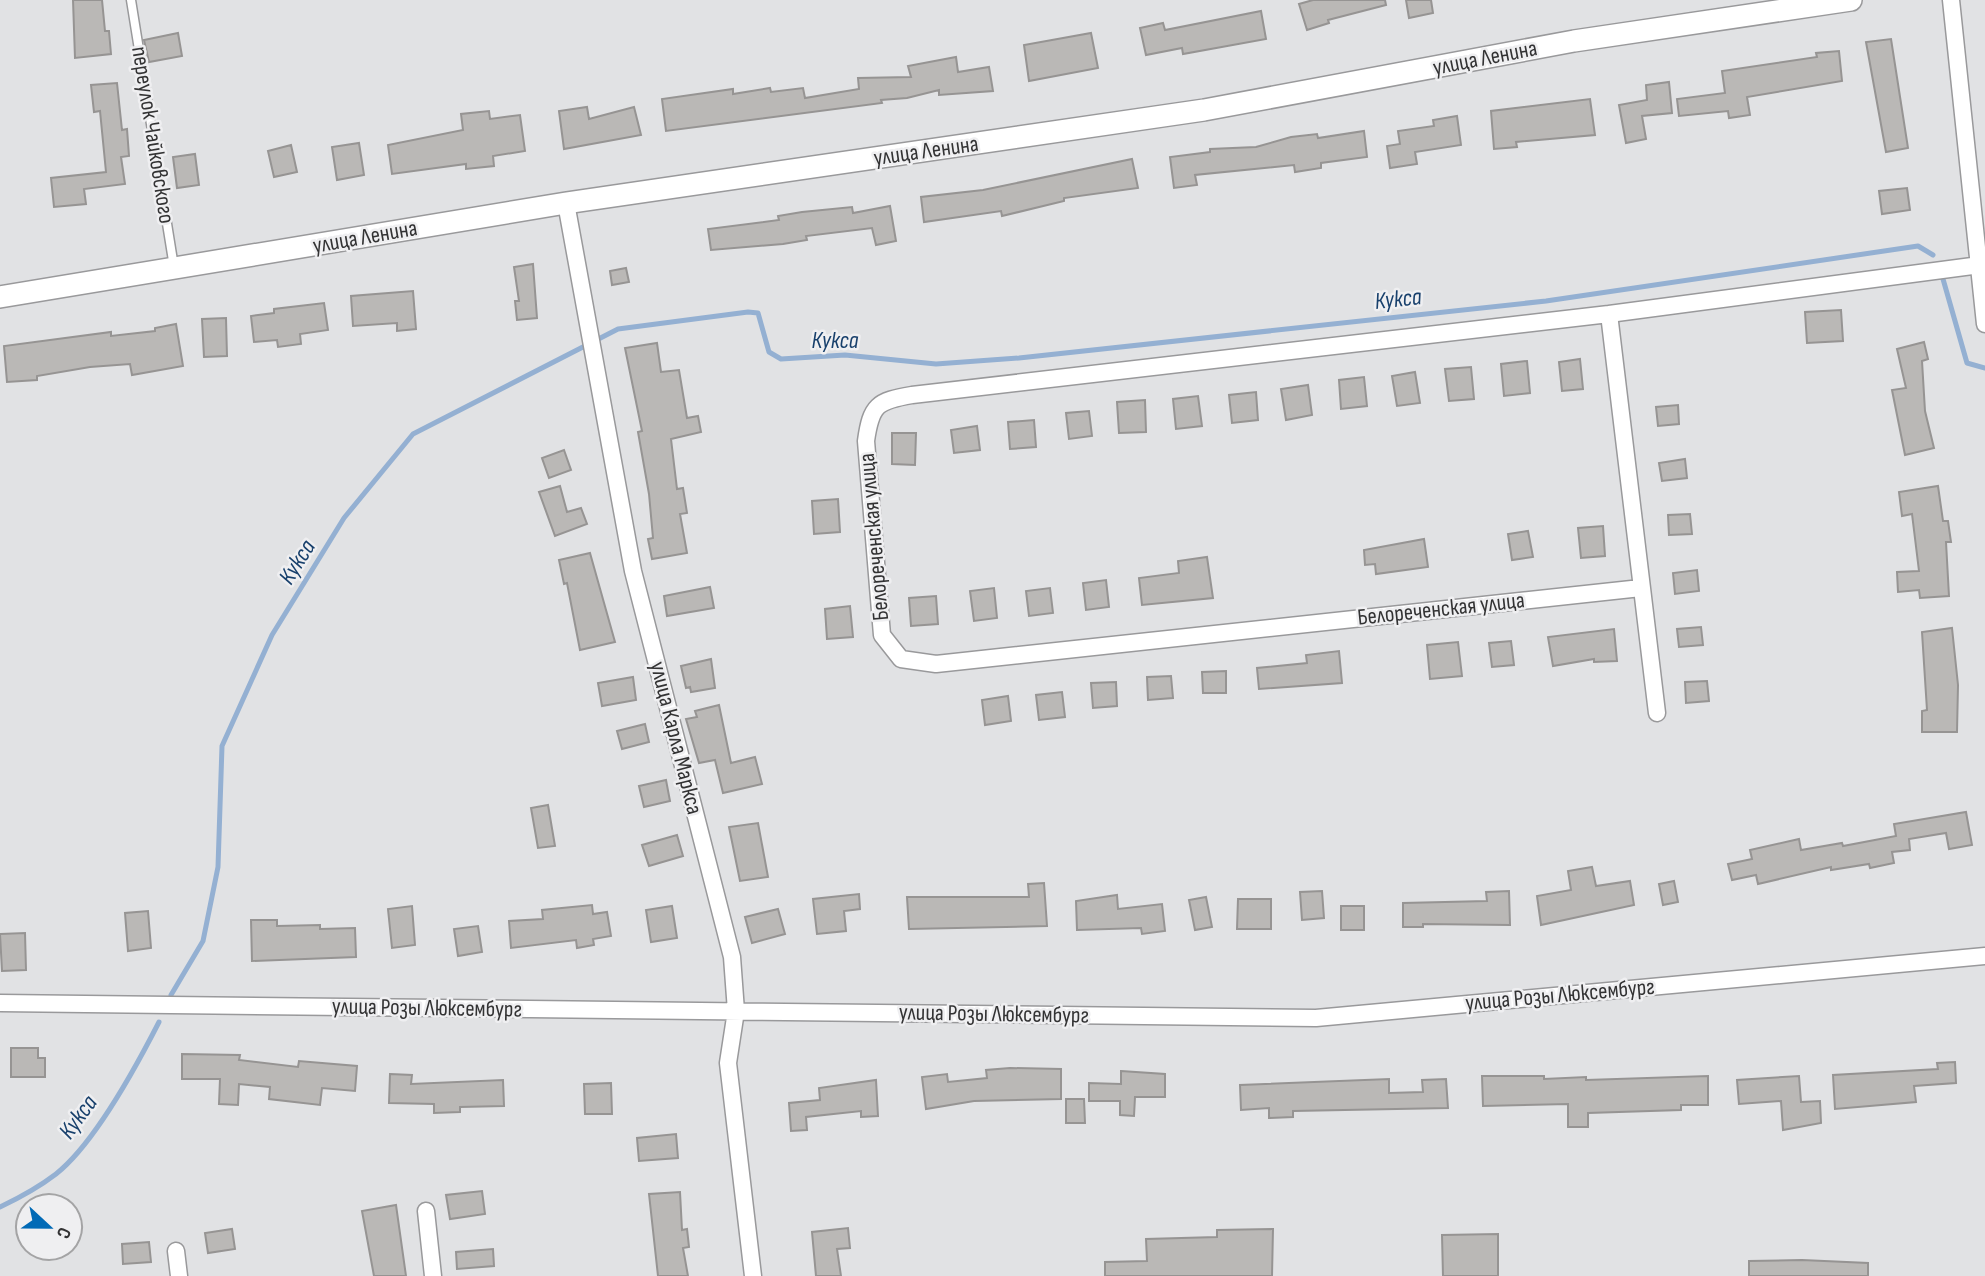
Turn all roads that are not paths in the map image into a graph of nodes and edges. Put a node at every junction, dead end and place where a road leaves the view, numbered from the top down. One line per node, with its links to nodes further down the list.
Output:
1 (131, 0): 6 (lane, переулок Чайковского)
2 (1851, 0): 4 (street, улица Ленина)
3 (1951, 0): 5 (street)
4 (566, 203): 6 (street, улица Ленина); 15 (street, улица Карла Маркса)
5 (1980, 264): 7 (street); 9 (street, Белореченская улица)
6 (175, 270): 8 (street, улица Ленина)
7 (1984, 285): 10 (street)
8 (0, 297)
9 (1609, 314): 11 (street); 11 (street, Белореченская улица)
10 (1985, 324)
11 (1641, 588): 12 (street)
12 (1657, 713)
13 (1985, 956): 15 (street, улица Розы Люксембург)
14 (0, 1003): 15 (street, улица Розы Люксембург)
15 (736, 1011): 20 (street, улица Карла Маркса)
16 (426, 1211): 19 (street)
17 (176, 1251): 18 (street)
18 (179, 1276)
19 (433, 1276)
20 (753, 1276)

